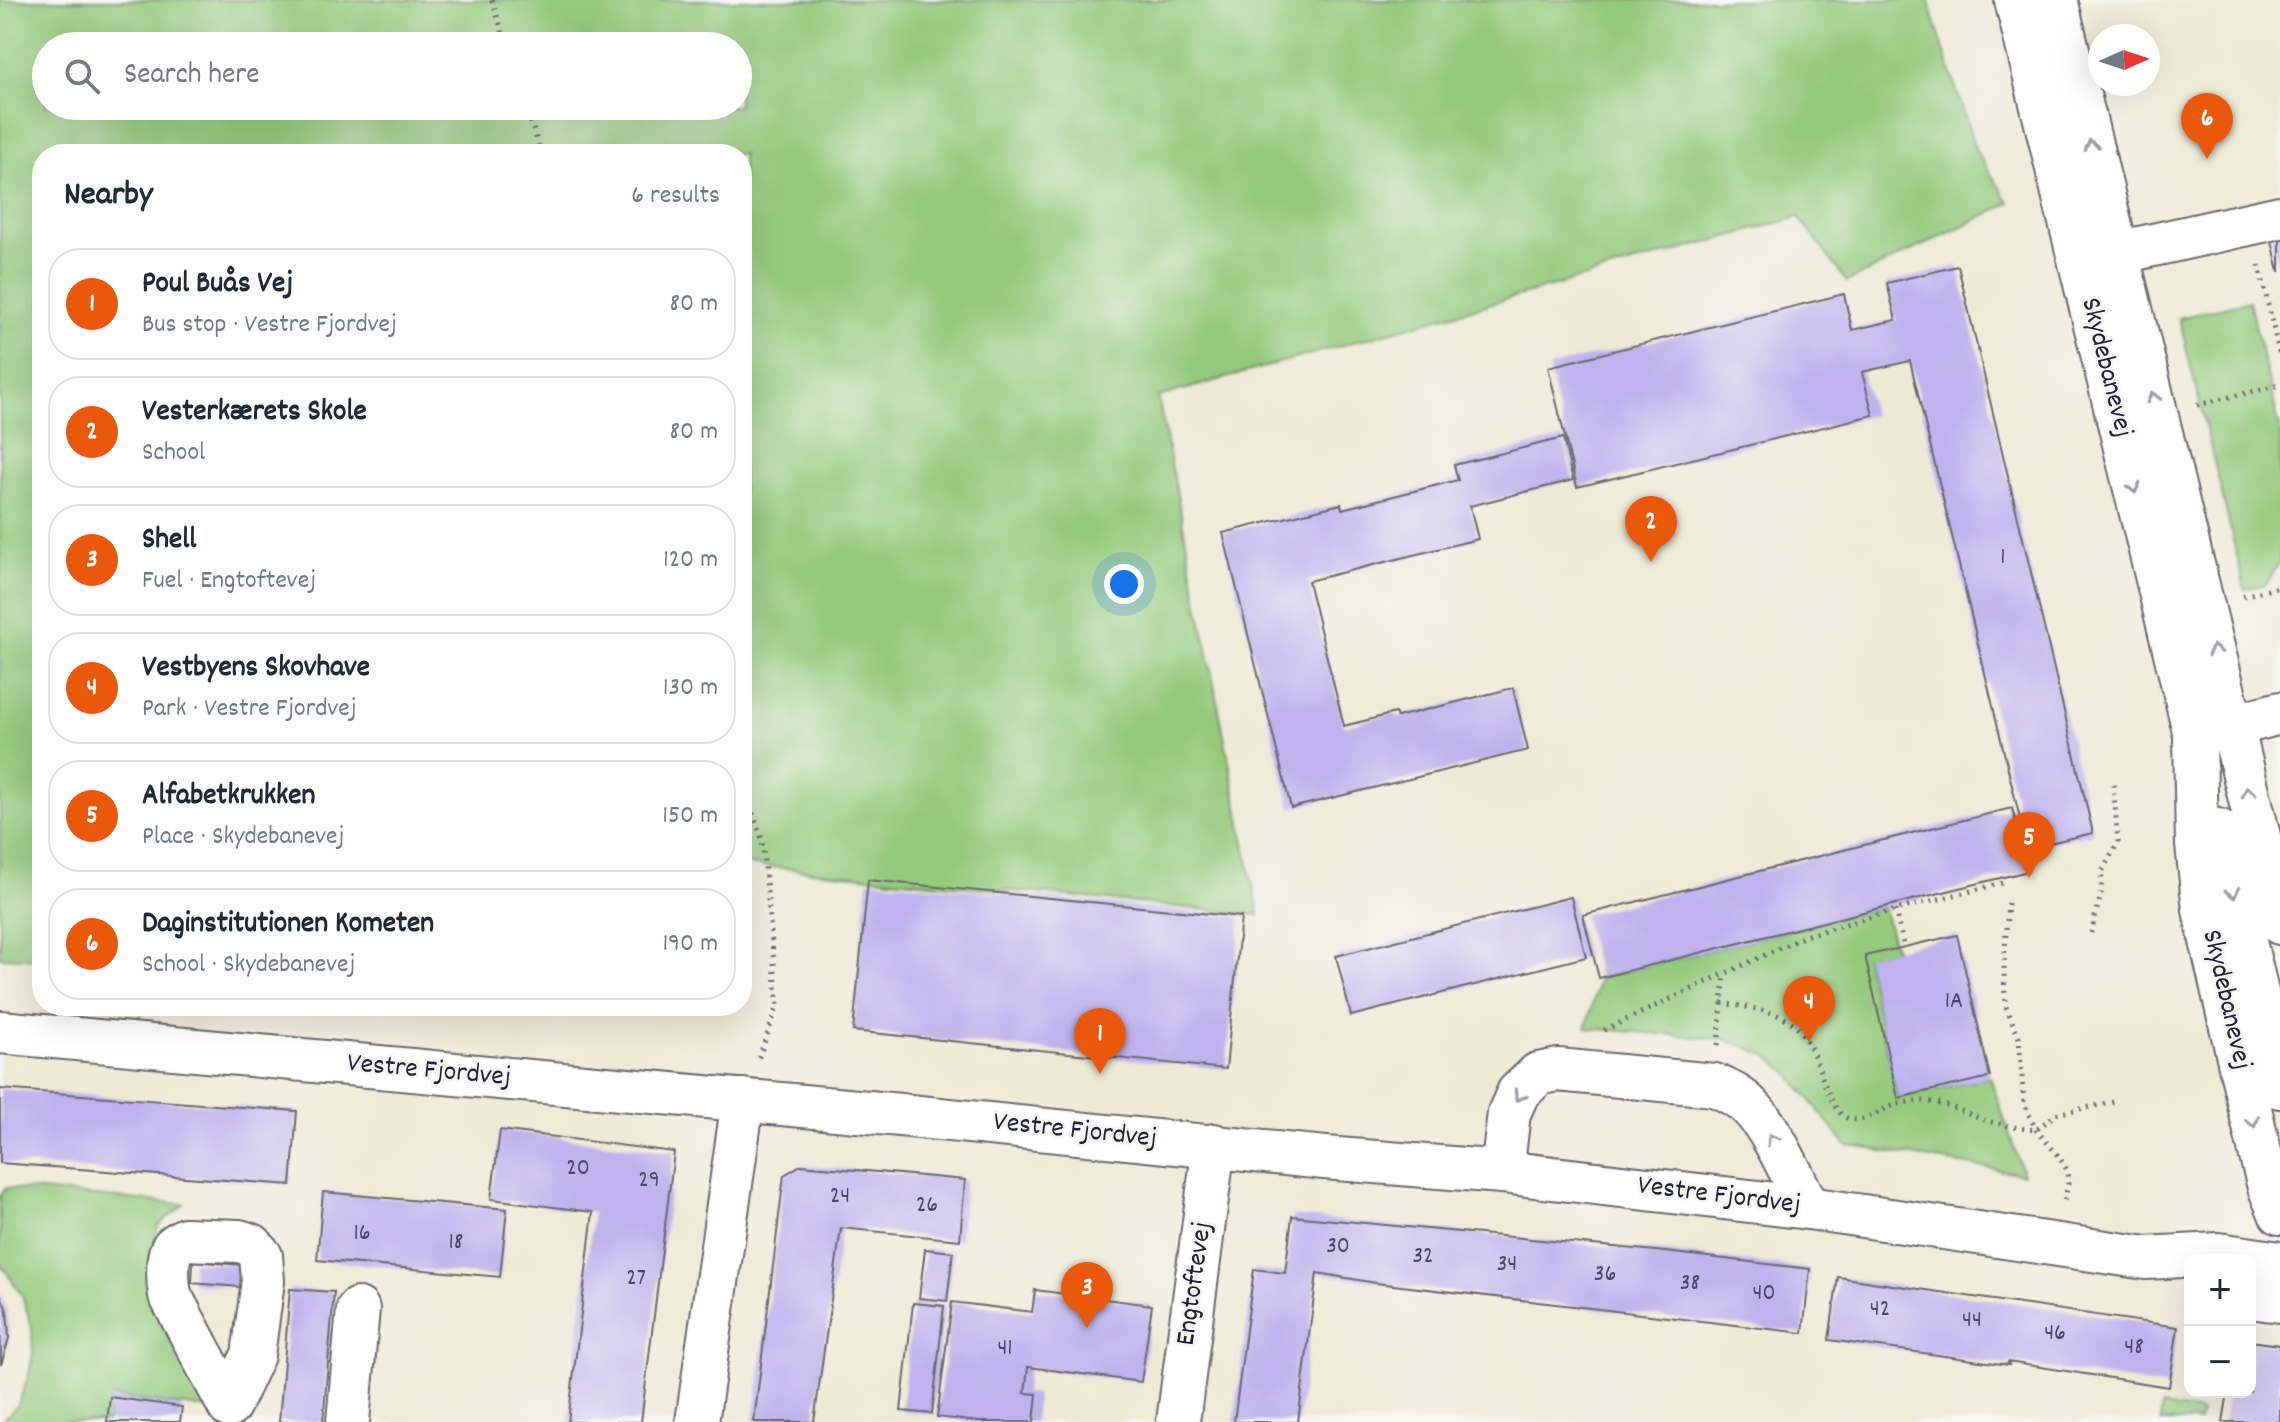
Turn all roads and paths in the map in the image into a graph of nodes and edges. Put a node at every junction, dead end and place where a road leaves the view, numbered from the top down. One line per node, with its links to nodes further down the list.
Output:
1 (492, 0): 4 (path)
2 (2016, 0): 9 (street, Skydebanevej)
3 (2056, 0): 8 (street, Skydebanevej, one-way to 3)
4 (502, 32)
5 (530, 120): 6 (path)
6 (538, 144)
7 (2265, 221): 8 (street); 10 (path)
8 (2117, 253): 9 (street); 12 (street, Skydebanevej, one-way to 8)
9 (2083, 276): 14 (street, Skydebanevej, one-way to 14)
10 (2280, 357)
11 (2280, 385): 12 (path)
12 (2157, 415): 14 (street, Skydebanevej, one-way to 12)
13 (2280, 713): 14 (street)
14 (2214, 730): 20 (street, Skydebanevej, one-way to 14); 28 (street, one-way to 28); 35 (street, Skydebanevej, one-way to 35)
15 (2113, 782): 21 (path)
16 (752, 811): 29 (path)
17 (2003, 883): 19 (path)
18 (2008, 903): 31 (path)
19 (1895, 910): 22 (path); 23 (path)
20 (2280, 923)
21 (2091, 933)
22 (1904, 947)
23 (1725, 974): 24 (path); 25 (path)
24 (1722, 1003): 27 (path); 31 (path)
25 (1602, 1031)
26 (0, 1032): 29 (street, Vestre Fjordvej)
27 (1717, 1055)
28 (2280, 1087)
29 (743, 1100): 32 (street, Vestre Fjordvej); 44 (street)
30 (2114, 1102): 31 (path)
31 (2036, 1130): 36 (path)
32 (1214, 1145): 33 (street, Vestre Fjordvej); 45 (street, Engtoftevej)
33 (1502, 1172): 34 (street, Vestre Fjordvej); 34 (street, one-way to 33)
34 (1809, 1208): 36 (street, Vestre Fjordvej)
35 (2280, 1213)
36 (2058, 1244): 37 (street, Vestre Fjordvej)
37 (2146, 1258): 38 (street, Vestre Fjordvej); 39 (street, Vestre Fjordvej)
38 (2280, 1263)
39 (2184, 1278)
40 (2256, 1298): 41 (street)
41 (2280, 1301)
42 (358, 1309): 43 (street)
43 (348, 1422)
44 (697, 1422)
45 (1178, 1422)

